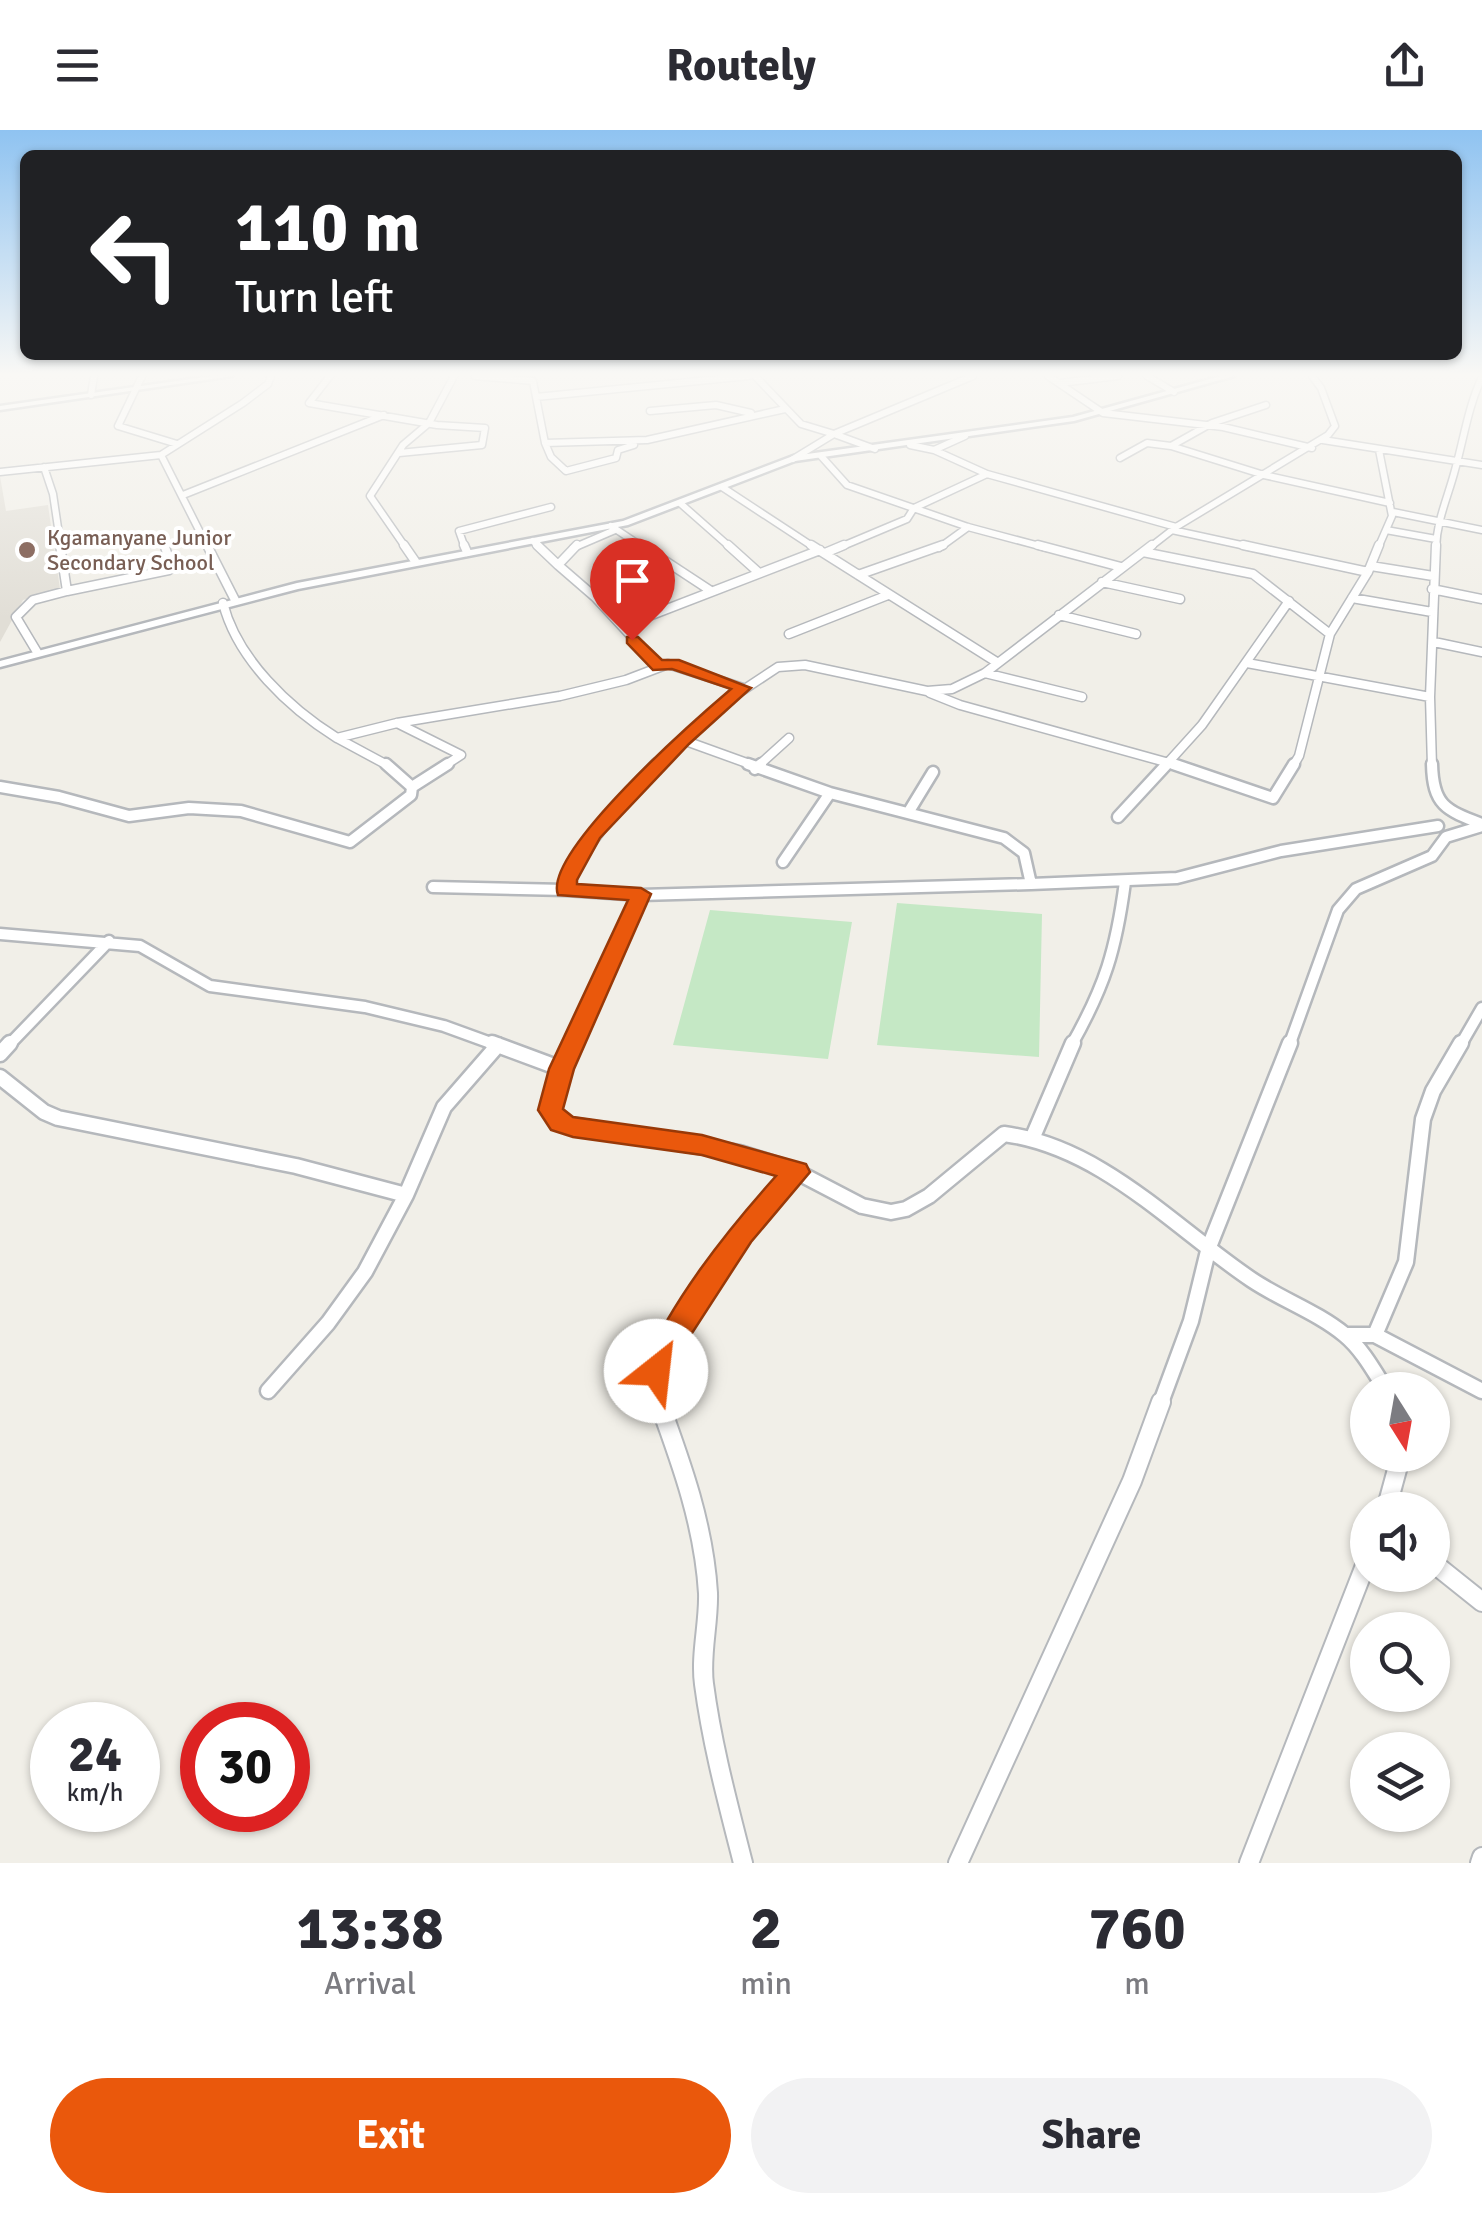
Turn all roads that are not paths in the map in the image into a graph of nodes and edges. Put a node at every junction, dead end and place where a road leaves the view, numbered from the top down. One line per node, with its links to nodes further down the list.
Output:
1 (142, 457): 19 (street)
2 (161, 457): 24 (street)
3 (279, 457): 24 (street)
4 (397, 457): 41 (street)
5 (552, 457): 6 (street)
6 (616, 457)
7 (796, 457): 16 (street)
8 (813, 457): 16 (street)
9 (822, 457): 28 (street)
10 (949, 457): 21 (street)
11 (1206, 457): 22 (street)
12 (1296, 457): 22 (street)
13 (1381, 457): 27 (street)
14 (1433, 457): 17 (street)
15 (1458, 457): 17 (street)
16 (793, 459): 23 (street)
17 (1457, 460): 18 (street); 29 (street)
18 (1482, 464)
19 (44, 467): 20 (street); 50 (street)
20 (0, 472)
21 (988, 474): 28 (street); 32 (street)
22 (1264, 475): 27 (street); 32 (street)
23 (722, 487): 25 (street); 38 (street)
24 (183, 495): 56 (street)
25 (680, 503): 31 (street); 45 (street)
26 (551, 507): 39 (street)
27 (1392, 507): 29 (street); 33 (street)
28 (914, 508): 30 (street); 38 (street)
29 (1438, 517): 34 (street); 35 (street)
30 (968, 527): 43 (street); 46 (street)
31 (613, 528): 36 (street); 42 (street); 51 (street)
32 (1174, 529): 40 (street); 44 (street)
33 (1386, 530): 35 (street); 44 (street)
34 (1482, 530)
35 (1436, 539): 47 (street)
36 (533, 541): 39 (street); 42 (street)
37 (165, 547): 50 (street)
38 (823, 551): 45 (street); 46 (street)
39 (467, 552): 41 (street)
40 (1143, 552): 43 (street); 57 (street)
41 (414, 562): 56 (street)
42 (558, 565): 60 (street)
43 (1122, 567): 48 (street)
44 (1369, 569): 47 (street); 53 (street)
45 (758, 572): 51 (street)
46 (858, 575): 52 (street)
47 (1433, 576): 49 (street)
48 (1102, 582): 55 (street); 59 (street)
49 (1432, 589): 54 (street); 58 (street)
50 (68, 591): 65 (street)
51 (710, 591): 60 (street)
52 (888, 595): 61 (street); 67 (street)
53 (1352, 598): 58 (street); 63 (street)
54 (1482, 599)
55 (1180, 600)
56 (229, 601): 65 (street); 78 (street)
57 (1289, 601): 63 (street); 68 (street)
58 (1432, 612): 64 (street)
59 (1059, 615): 62 (street); 67 (street)
60 (623, 626): 70 (street)
61 (789, 634)
62 (1136, 634)
63 (1330, 634): 72 (street)
64 (1434, 642): 66 (street); 76 (street)
65 (38, 652): 69 (street)
66 (1482, 652)
67 (998, 663): 71 (street)
68 (1247, 663): 72 (street); 81 (street)
69 (0, 664)
70 (658, 666): 73 (street); 77 (street)
71 (985, 674): 74 (street); 75 (street)
72 (1317, 677): 76 (street); 81 (street)
73 (742, 688): 74 (street); 80 (street)
74 (926, 691): 81 (street)
75 (1082, 697)
76 (1430, 697): 87 (street)
77 (397, 723): 78 (street); 84 (street)
78 (337, 738): 84 (street)
79 (788, 738): 82 (street)
80 (682, 740): 82 (street); 96 (street)
81 (1171, 763): 89 (street)
82 (755, 769): 86 (street)
83 (933, 772): 88 (street)
84 (412, 787): 85 (street)
85 (0, 788)
86 (830, 793): 88 (street); 92 (street)
87 (1440, 804): 90 (street); 91 (street)
88 (908, 813): 94 (street)
89 (1118, 817)
90 (1482, 825): 91 (street)
91 (1442, 831): 93 (street); 108 (street)
92 (783, 862)
93 (1125, 882): 94 (street); 105 (street)
94 (1031, 884): 97 (street)
95 (433, 887): 96 (street)
96 (566, 890): 97 (street)
97 (641, 894): 103 (street)
98 (0, 934): 99 (street)
99 (109, 941): 101 (street); 102 (street)
100 (1482, 1008): 109 (street)
101 (498, 1045): 103 (street); 107 (street)
102 (0, 1054)
103 (562, 1069): 106 (street)
104 (0, 1077): 107 (street)
105 (1032, 1139): 106 (street); 108 (street)
106 (796, 1172): 117 (street)
107 (406, 1195): 112 (street)
108 (1209, 1247): 110 (street); 118 (street)
109 (1375, 1334): 110 (street); 113 (street)
110 (1345, 1335): 111 (street)
111 (1373, 1372)
112 (268, 1391)
113 (1482, 1392)
114 (1450, 1576): 116 (street)
115 (1355, 1592): 119 (street)
116 (1482, 1602)
117 (744, 1863)
118 (958, 1863)
119 (1249, 1863)

